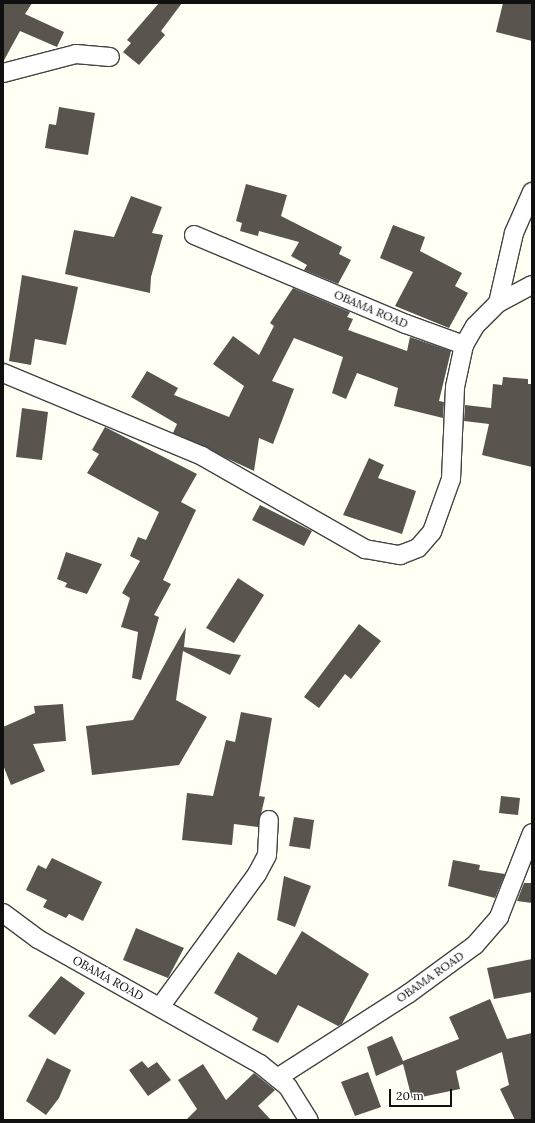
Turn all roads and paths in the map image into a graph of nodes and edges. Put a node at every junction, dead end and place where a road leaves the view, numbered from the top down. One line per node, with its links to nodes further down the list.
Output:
1 (110, 57): 2 (street)
2 (3, 73)
3 (532, 192): 6 (street)
4 (194, 235): 7 (street, OBAMA ROAD)
5 (532, 285): 6 (street)
6 (498, 303): 7 (street)
7 (464, 345): 8 (street)
8 (3, 374)
9 (269, 820): 12 (street)
10 (532, 833): 13 (street, OBAMA ROAD)
11 (3, 913): 12 (street, OBAMA ROAD)
12 (160, 1006): 13 (street, OBAMA ROAD)
13 (277, 1078): 14 (street, OBAMA ROAD)
14 (309, 1120)

